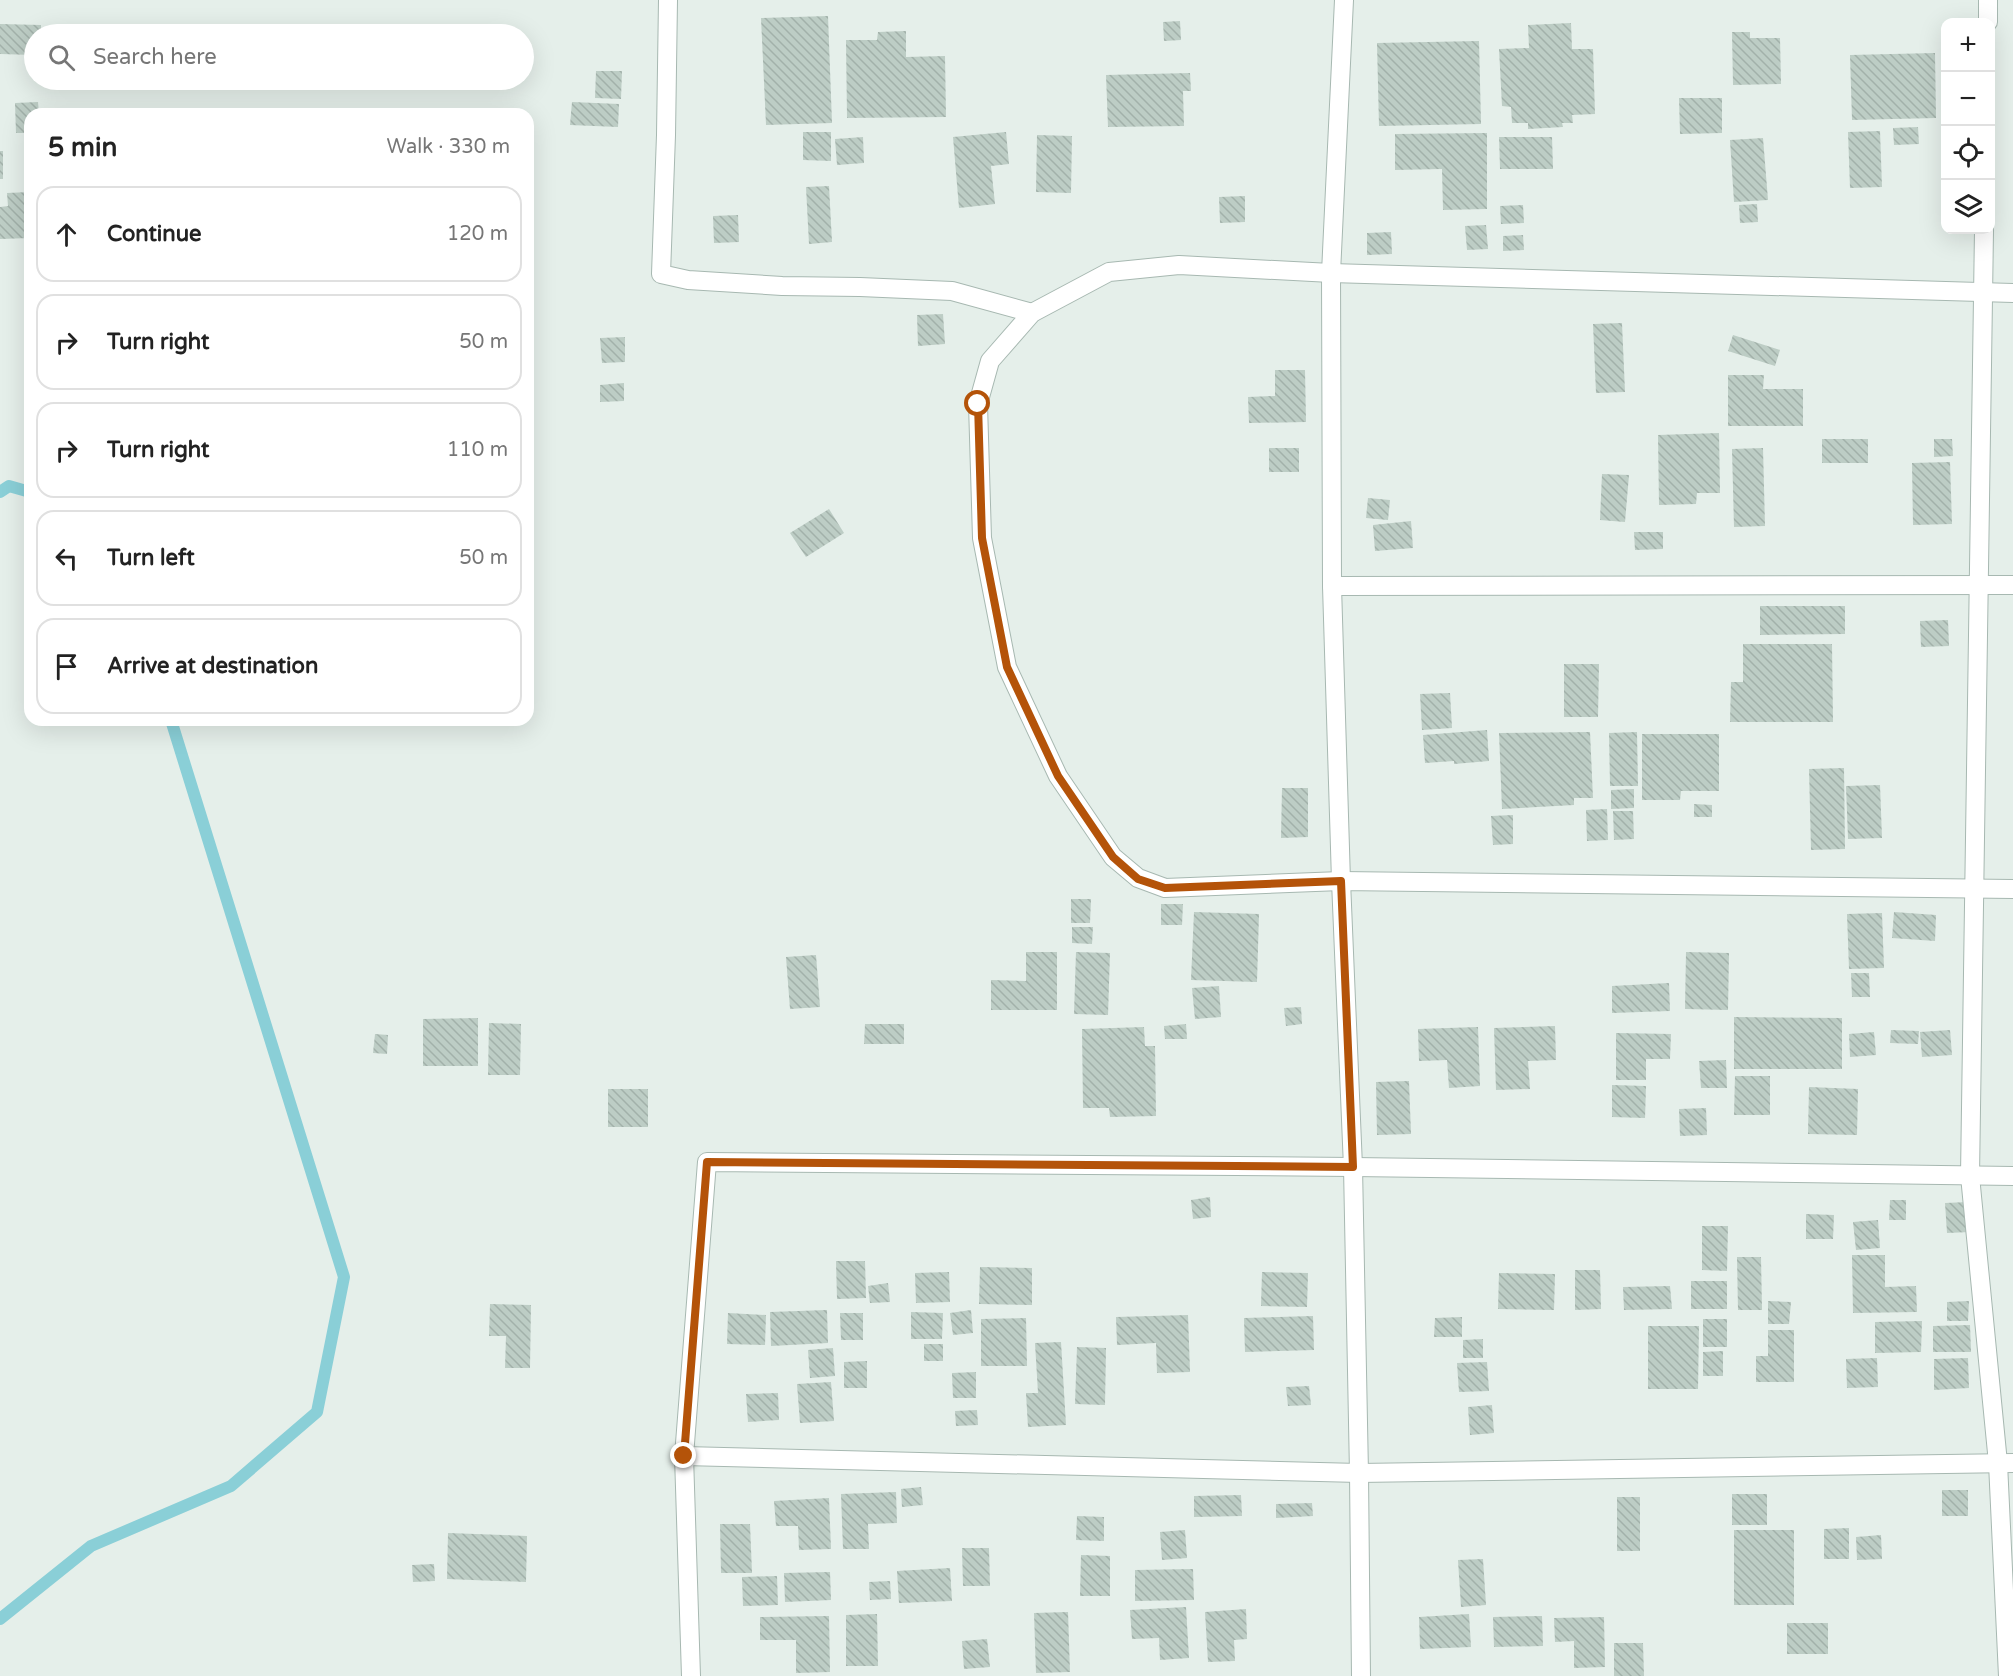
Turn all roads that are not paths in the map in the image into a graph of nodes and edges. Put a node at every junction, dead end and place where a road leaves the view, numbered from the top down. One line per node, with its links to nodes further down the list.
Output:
1 (668, 0): 9 (street)
2 (1344, 0): 6 (street)
3 (1988, 0): 4 (street)
4 (1988, 18)
5 (1984, 234): 7 (street)
6 (1331, 273): 7 (street); 9 (street); 12 (street)
7 (1983, 292): 8 (street); 10 (street)
8 (2013, 293)
9 (1032, 313): 13 (street)
10 (1979, 585): 11 (street); 12 (street); 14 (street)
11 (2013, 585)
12 (1332, 586): 13 (street)
13 (1341, 881): 14 (street); 16 (street)
14 (1975, 890): 15 (street); 17 (street)
15 (2013, 890)
16 (1353, 1167): 17 (street); 19 (street); 21 (street)
17 (1970, 1176): 18 (street); 20 (street)
18 (2013, 1176)
19 (684, 1456): 21 (street); 22 (street)
20 (2006, 1463): 21 (street); 24 (street)
21 (1359, 1473): 23 (street)
22 (691, 1676)
23 (1361, 1676)
24 (2008, 1676)

